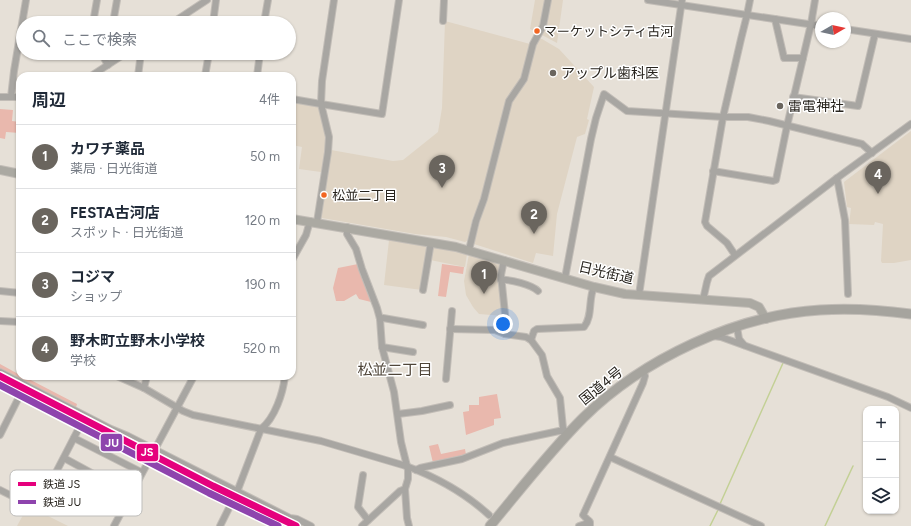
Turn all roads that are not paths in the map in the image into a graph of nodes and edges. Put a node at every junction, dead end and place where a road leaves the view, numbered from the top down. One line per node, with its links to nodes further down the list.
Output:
1 (26, 0): 15 (street)
2 (97, 0): 16 (street)
3 (117, 0): 17 (street)
4 (207, 0): 18 (street)
5 (216, 0): 19 (street)
6 (268, 0): 20 (street)
7 (334, 0): 46 (street)
8 (399, 0): 46 (street)
9 (444, 0): 23 (street)
10 (548, 0): 60 (street)
11 (648, 0): 14 (street)
12 (750, 0): 21 (street)
13 (815, 0): 24 (street)
14 (682, 3): 21 (street); 47 (street)
15 (23, 16)
16 (94, 16)
17 (114, 16)
18 (183, 16)
19 (214, 16)
20 (265, 16)
21 (747, 16): 22 (street); 48 (street)
22 (775, 19): 24 (street); 29 (street)
23 (443, 21)
24 (811, 24): 25 (street); 29 (street)
25 (815, 25)
26 (851, 30): 27 (street)
27 (875, 34): 28 (street); 44 (street)
28 (911, 39)
29 (803, 58): 44 (street)
30 (16, 59): 42 (street)
31 (105, 60): 36 (street)
32 (116, 60): 36 (street)
33 (140, 60): 38 (street)
34 (208, 60): 39 (street)
35 (259, 60): 40 (street)
36 (108, 65): 37 (street)
37 (97, 72)
38 (139, 72)
39 (206, 72)
40 (257, 72)
41 (1, 97): 42 (street)
42 (11, 97): 43 (street)
43 (16, 97)
44 (793, 97): 50 (street)
45 (296, 100): 46 (street)
46 (322, 104): 57 (street)
47 (665, 114): 48 (street); 64 (street); 72 (street)
48 (723, 117): 50 (street); 53 (street)
49 (911, 124): 51 (street)
50 (786, 126): 51 (street); 53 (street)
51 (872, 153): 55 (street)
52 (0, 170): 54 (main road)
53 (713, 171): 62 (street)
54 (16, 173)
55 (837, 178): 62 (street); 71 (street)
56 (296, 220): 57 (main road, 日光街道)
57 (313, 222): 58 (main road, 日光街道); 61 (street)
58 (347, 227): 59 (main road, 日光街道); 76 (street)
59 (430, 242): 60 (main road, 日光街道); 67 (street)
60 (469, 250): 63 (main road, 日光街道)
61 (296, 253)
62 (735, 255): 73 (street)
63 (504, 260): 64 (main road, 日光街道); 65 (street)
64 (565, 278): 66 (main road, 日光街道)
65 (501, 280): 68 (street); 83 (street)
66 (594, 287): 72 (main road, 日光街道); 85 (street)
67 (423, 290)
68 (538, 290)
69 (0, 291): 70 (street)
70 (16, 293)
71 (848, 294)
72 (639, 295): 73 (main road, 日光街道)
73 (703, 300): 77 (main road, 日光街道)
74 (452, 311): 82 (street)
75 (911, 314): 77 (highway)
76 (380, 319): 80 (street); 87 (street)
77 (766, 319): 81 (highway, 国道4号)
78 (0, 321): 79 (street)
79 (16, 322)
80 (423, 325)
81 (737, 327): 84 (highway, 国道4号); 86 (street)
82 (450, 329): 83 (street); 93 (street)
83 (505, 334): 85 (street)
84 (713, 336): 86 (street); 91 (highway, 国道4号)
85 (531, 340): 107 (street)
86 (744, 346): 103 (street)
87 (382, 347): 88 (street); 89 (street)
88 (414, 352)
89 (387, 368): 90 (street); 104 (street)
90 (366, 370)
91 (643, 370): 107 (highway, 国道4号); 111 (street)
92 (0, 372): 110 (street)
93 (446, 379)
94 (130, 380): 99 (street)
95 (146, 380): 99 (street)
96 (192, 380): 102 (street)
97 (284, 380): 106 (street)
98 (0, 385): 100 (street)
99 (144, 388): 102 (street)
100 (20, 395): 105 (street); 108 (street)
101 (450, 405): 104 (street)
102 (177, 406): 106 (street); 110 (street)
103 (911, 408)
104 (398, 414): 114 (street)
105 (80, 426): 109 (street); 113 (street)
106 (261, 429): 114 (street); 123 (street)
107 (565, 433): 119 (street); 136 (highway, 国道4号)
108 (0, 435)
109 (74, 438): 112 (street); 117 (street)
110 (154, 449): 113 (street); 123 (street)
111 (610, 457): 129 (street); 138 (street)
112 (64, 458): 115 (street); 116 (street)
113 (147, 462): 118 (street); 125 (street)
114 (406, 466): 119 (street); 121 (street)
115 (58, 470)
116 (86, 470)
117 (137, 470)
118 (142, 470)
119 (416, 470): 126 (street)
120 (363, 475): 128 (street)
121 (405, 488): 128 (street); 135 (street)
122 (0, 490): 124 (street)
123 (237, 492): 133 (street)
124 (10, 495)
125 (231, 504): 131 (street); 132 (street)
126 (489, 515)
127 (119, 516): 130 (street)
128 (368, 520): 134 (street)
129 (589, 523): 137 (street)
130 (114, 526)
131 (220, 526)
132 (276, 526)
133 (312, 526)
134 (362, 526)
135 (409, 526)
136 (490, 526)
137 (579, 526)
138 (761, 526)

